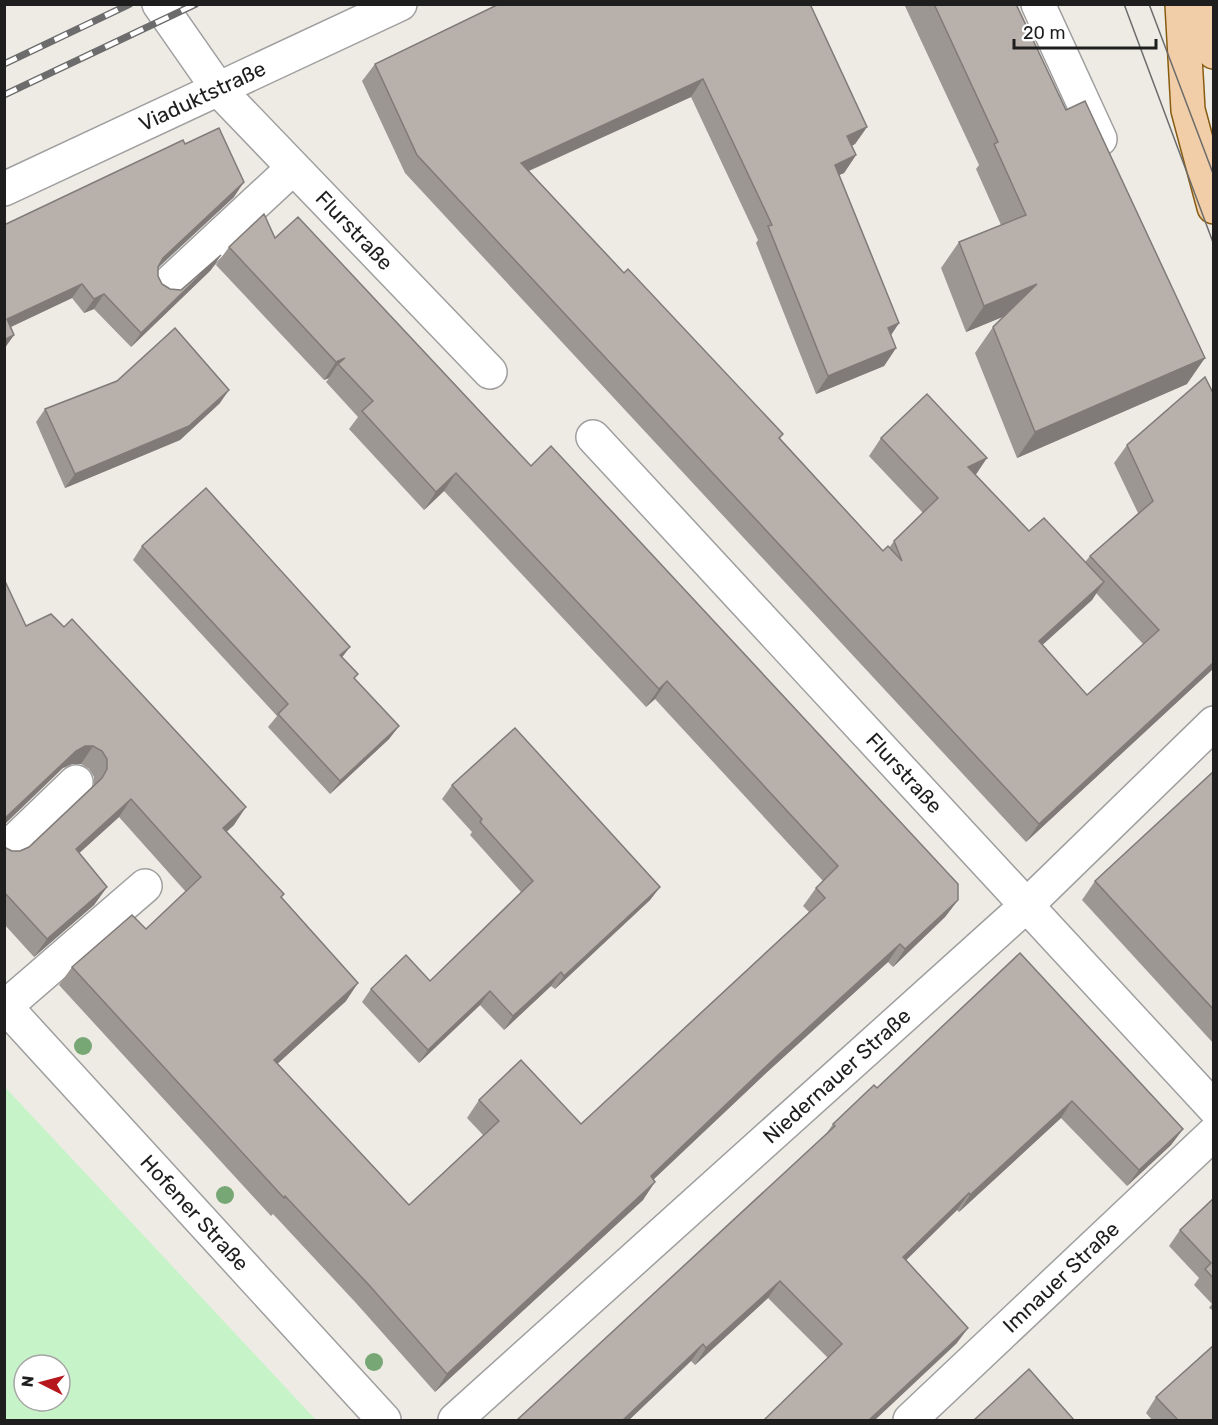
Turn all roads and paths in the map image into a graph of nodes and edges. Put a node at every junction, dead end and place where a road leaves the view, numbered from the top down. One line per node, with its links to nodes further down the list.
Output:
1 (159, 4): 7 (street, Flurstraße)
2 (400, 4): 7 (street, Viaduktstraße)
3 (1038, 4): 8 (street)
4 (1182, 4): 11 (main road)
5 (1195, 4): 6 (main road)
6 (1214, 52)
7 (219, 90): 9 (street, Flurstraße); 10 (street, Viaduktstraße)
8 (1100, 139)
9 (293, 168): 12 (street); 13 (street, Flurstraße)
10 (4, 189)
11 (1214, 207)
12 (166, 286)
13 (490, 372)
14 (593, 437): 19 (street, Flurstraße)
15 (1214, 723): 19 (street, Niedernauer Straße)
16 (75, 782): 17 (street)
17 (4, 851)
18 (145, 886): 20 (street)
19 (1027, 905): 21 (street, Flurstraße); 24 (street, Niedernauer Straße)
20 (5, 1005): 23 (street, Hofener Straße)
21 (1214, 1108)
22 (1214, 1132): 25 (street, Imnauer Straße)
23 (384, 1420)
24 (455, 1420)
25 (910, 1420)

